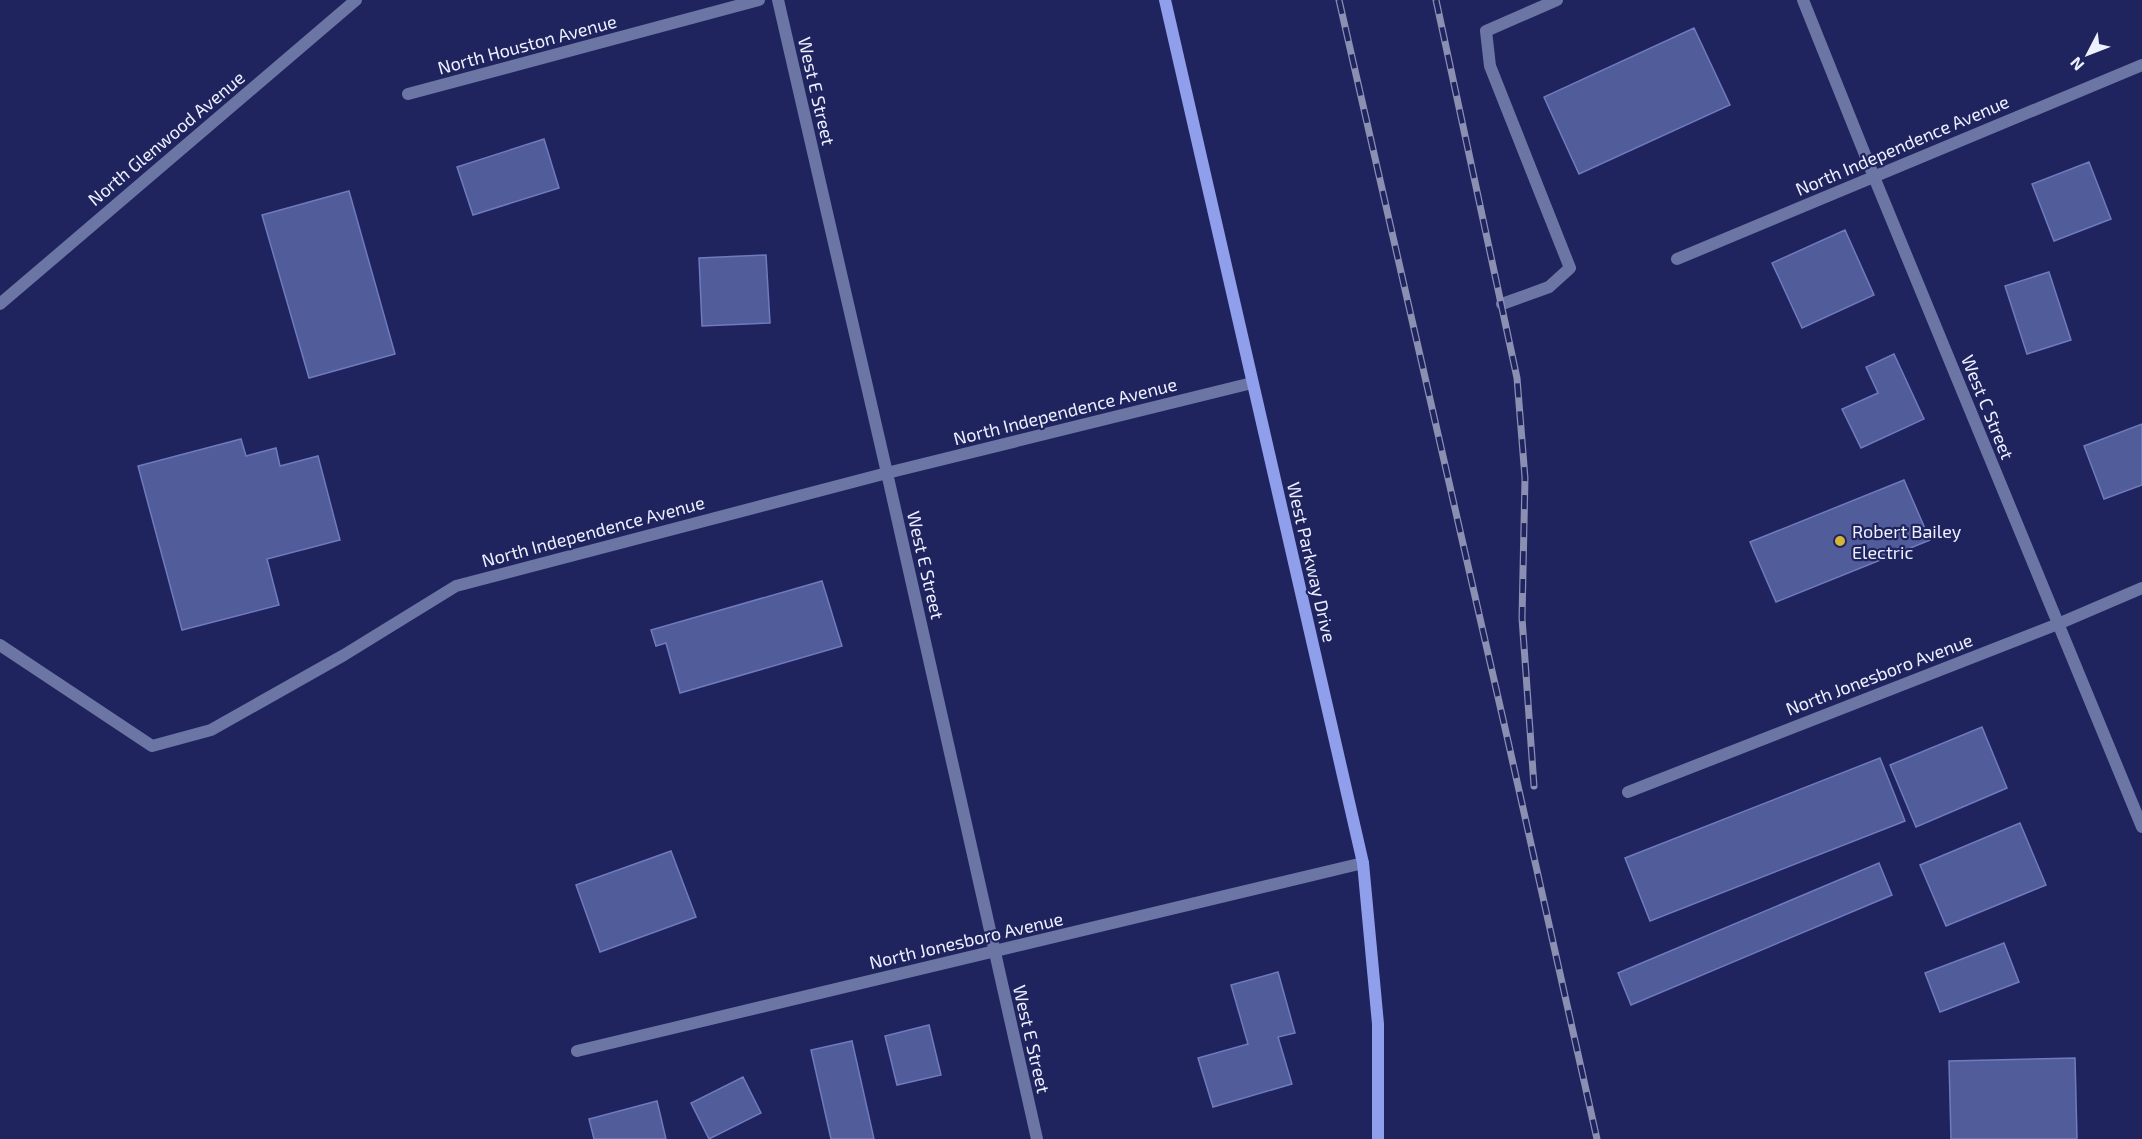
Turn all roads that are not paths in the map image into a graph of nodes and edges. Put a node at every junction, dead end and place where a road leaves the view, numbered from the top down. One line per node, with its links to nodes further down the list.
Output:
1 (356, 0): 11 (street, North Glenwood Avenue)
2 (759, 0): 8 (street, North Houston Avenue)
3 (778, 0): 14 (street, West E Street)
4 (1165, 0): 13 (main road, West Parkway Drive)
5 (1557, 0): 12 (street)
6 (1803, 0): 9 (street, West C Street)
7 (2142, 64): 9 (street, North Independence Avenue)
8 (408, 94)
9 (1874, 177): 10 (street, North Independence Avenue); 16 (street, West C Street)
10 (1677, 259)
11 (0, 304)
12 (1502, 304)
13 (1252, 383): 14 (street, North Independence Avenue); 20 (main road, West Parkway Drive)
14 (887, 472): 17 (street, North Independence Avenue); 21 (street, West E Street)
15 (2142, 588): 16 (street, North Jonesboro Avenue)
16 (2058, 624): 18 (street, North Jonesboro Avenue); 19 (street, West C Street)
17 (0, 645)
18 (1628, 792)
19 (2142, 827)
20 (1363, 863): 21 (street, North Jonesboro Avenue); 24 (main road, West Parkway Drive)
21 (993, 952): 22 (street, North Jonesboro Avenue); 23 (street, West E Street)
22 (577, 1052)
23 (1037, 1139)
24 (1378, 1139)

